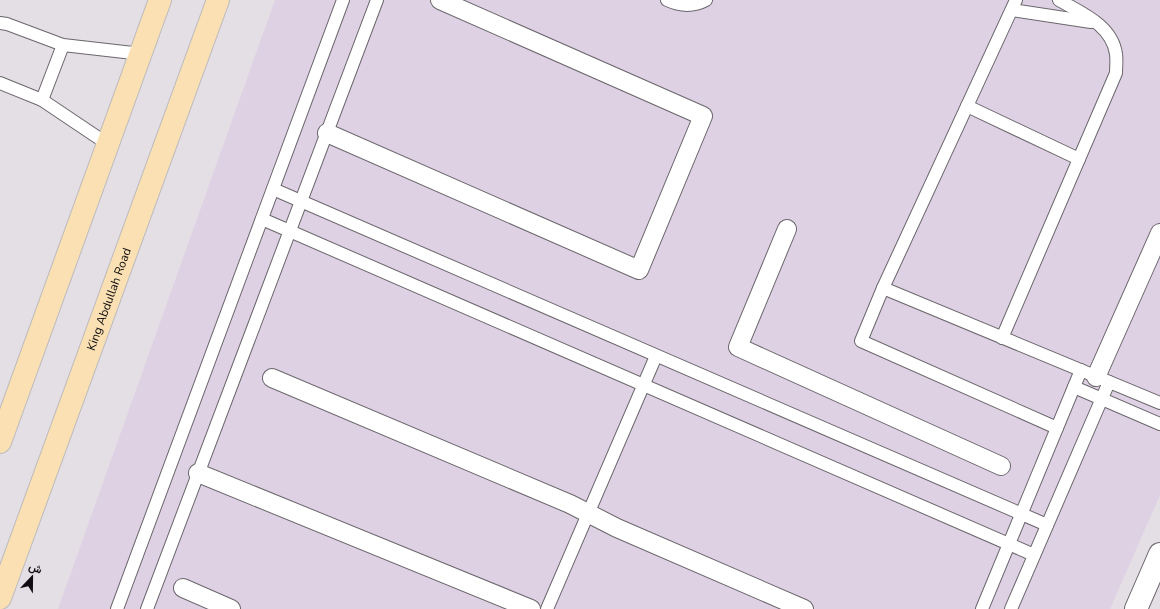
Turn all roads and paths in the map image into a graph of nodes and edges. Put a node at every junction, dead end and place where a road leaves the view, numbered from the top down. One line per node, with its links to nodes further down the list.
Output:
1 (160, 0): 13 (main road)
2 (218, 0): 47 (main road, King Abdullah Road)
3 (343, 0): 20 (lane)
4 (378, 0): 17 (lane)
5 (440, 0): 17 (street)
6 (667, 0): 7 (lane)
7 (706, 0)
8 (1059, 0): 11 (lane)
9 (1014, 5): 11 (lane); 16 (lane)
10 (0, 23): 12 (lane)
11 (1098, 23): 19 (lane)
12 (63, 45): 13 (lane); 15 (lane)
13 (142, 54): 18 (main road)
14 (0, 83): 15 (lane)
15 (42, 100): 18 (lane)
16 (967, 106): 19 (lane); 26 (lane)
17 (327, 133): 21 (lane)
18 (109, 145): 37 (main road)
19 (1079, 159): 27 (lane)
20 (273, 189): 21 (lane); 22 (lane)
21 (301, 202): 24 (lane); 28 (lane)
22 (262, 219): 24 (lane); 48 (lane)
23 (787, 229): 38 (street)
24 (290, 231): 31 (lane); 39 (lane)
25 (1160, 233): 29 (street)
26 (883, 288): 27 (lane); 36 (lane)
27 (1002, 338): 29 (lane)
28 (656, 356): 31 (lane); 41 (lane)
29 (1095, 376): 32 (lane); 33 (lane); 34 (lane)
30 (272, 378): 40 (street)
31 (643, 385): 40 (lane); 43 (lane)
32 (1074, 387): 33 (lane); 36 (lane)
33 (1101, 399): 35 (lane); 42 (lane)
34 (1160, 403)
35 (1160, 424)
36 (1057, 428): 41 (lane)
37 (0, 442)
38 (1001, 466)
39 (198, 473): 49 (lane); 51 (street)
40 (589, 512): 52 (lane); 53 (street)
41 (1021, 514): 42 (lane); 43 (lane)
42 (1047, 525): 45 (lane)
43 (1008, 544): 45 (lane); 54 (lane)
44 (1160, 554): 56 (street)
45 (1034, 555): 55 (lane)
46 (183, 588): 50 (street)
47 (0, 598)
48 (117, 609)
49 (147, 609)
50 (231, 609)
51 (531, 609)
52 (547, 609)
53 (804, 609)
54 (982, 609)
55 (1011, 609)
56 (1136, 609)

